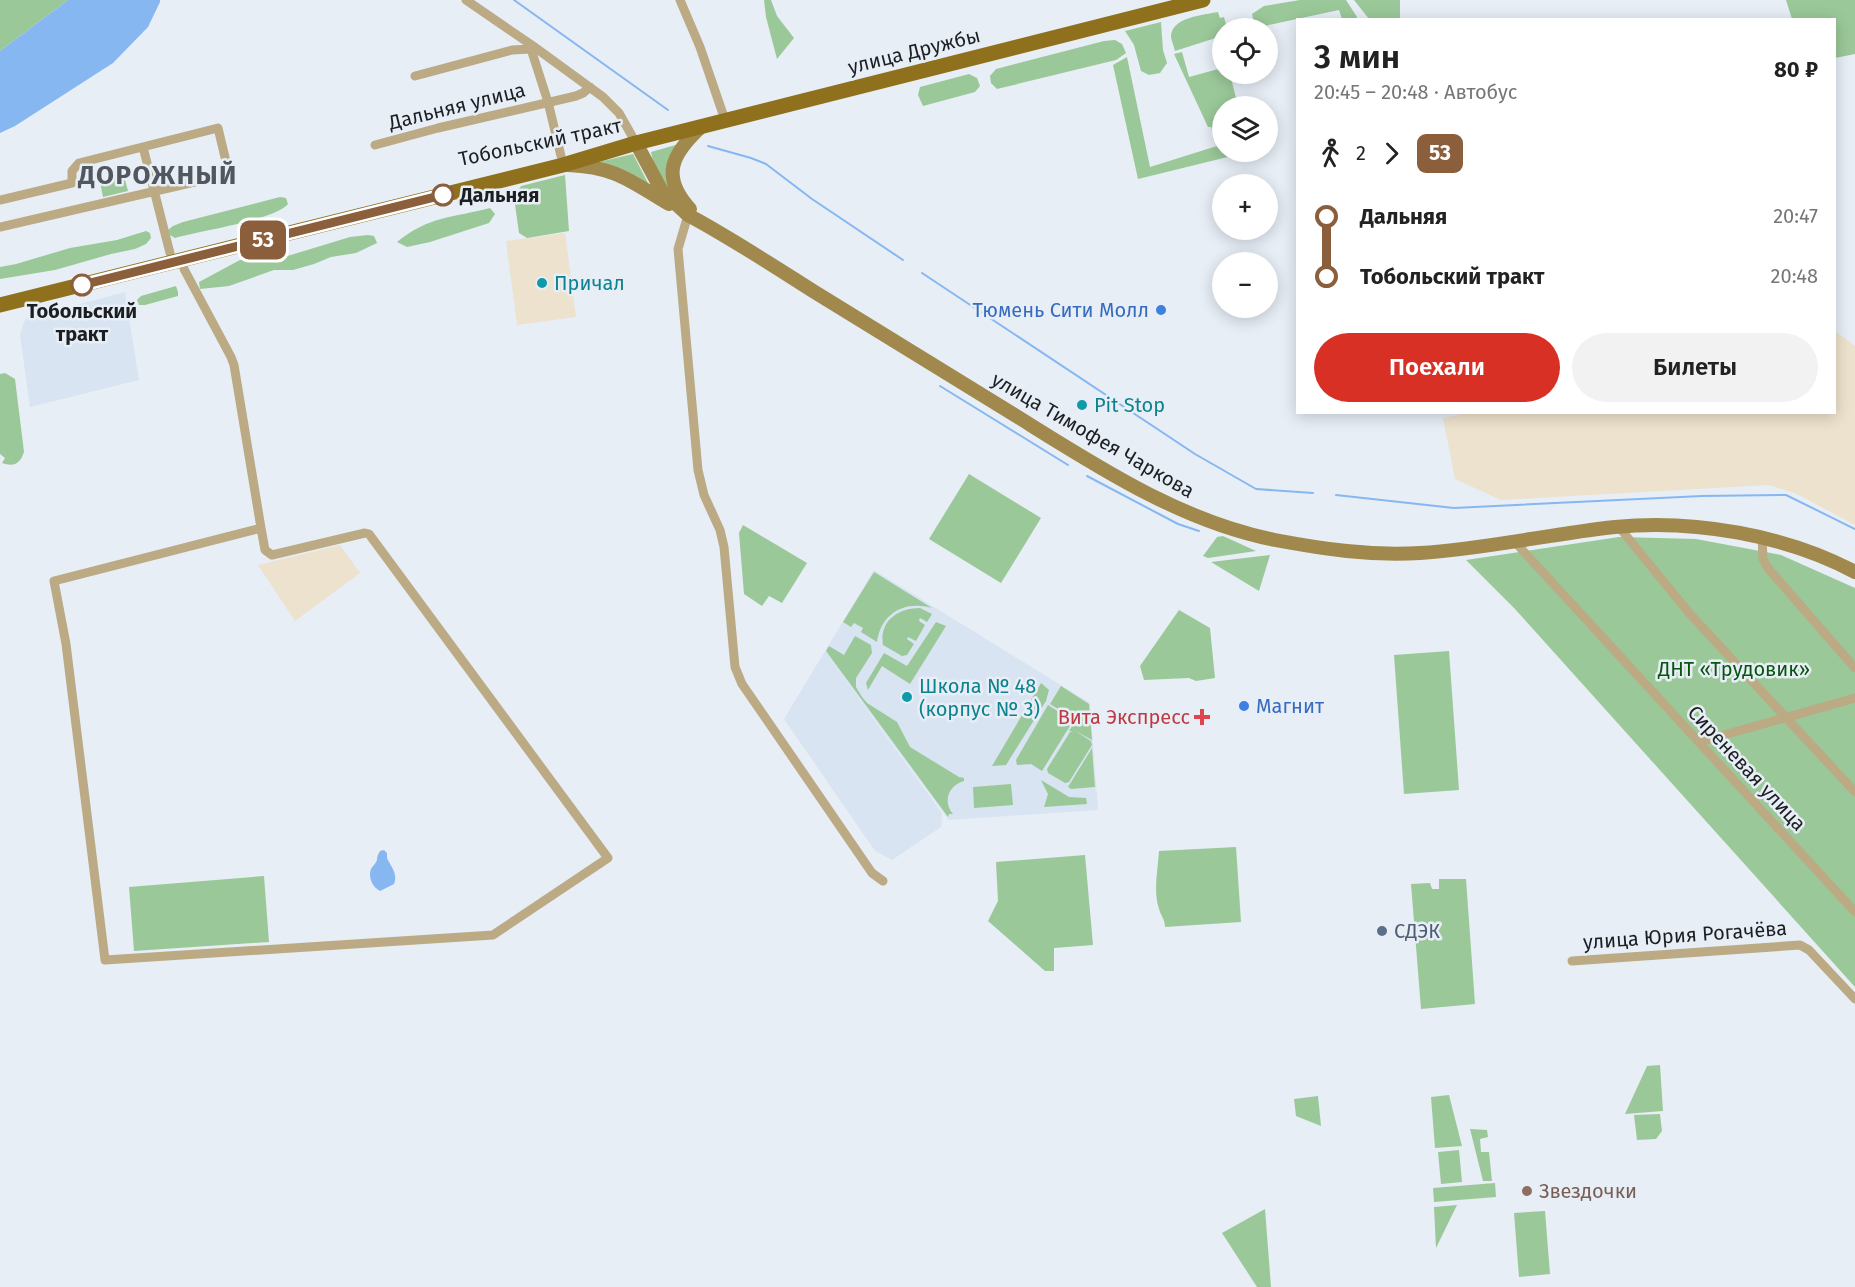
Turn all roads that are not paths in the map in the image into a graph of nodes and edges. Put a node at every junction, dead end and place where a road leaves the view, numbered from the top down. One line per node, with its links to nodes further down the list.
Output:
1 (466, 0): 4 (street)
2 (680, 0): 8 (street)
3 (1203, 0): 8 (main road, улица Дружбы)
4 (532, 47): 5 (street, Дальняя улица); 6 (street); 7 (street, Дальняя улица)
5 (415, 76)
6 (590, 87): 7 (street, Дальняя улица); 10 (street)
7 (548, 102): 11 (street, Дальняя улица); 13 (street, Дальняя улица)
8 (725, 120): 9 (main road, улица Дружбы)
9 (701, 127): 10 (main road, улица Дружбы); 18 (main road)
10 (636, 143): 13 (main road, Тобольский тракт); 16 (main road, улица Тимофея Чаркова)
11 (375, 146)
12 (143, 147): 14 (street); 14 (street); 15 (street)
13 (562, 160): 16 (main road); 19 (main road, Тобольский тракт)
14 (155, 192): 17 (street); 19 (street)
15 (0, 200)
16 (688, 215): 18 (main road, улица Тимофея Чаркова); 32 (street)
17 (0, 227)
18 (709, 227): 25 (main road, улица Тимофея Чаркова)
19 (176, 256): 20 (main road, Тобольский тракт); 21 (main road, Тобольский тракт); 23 (street)
20 (0, 296)
21 (0, 306)
22 (1619, 527): 24 (main road, улица Тимофея Чаркова); 25 (main road, улица Тимофея Чаркова); 29 (street)
23 (261, 528): 23 (street)
24 (1762, 537): 26 (main road, улица Тимофея Чаркова); 27 (street)
25 (1515, 542): 30 (street, Сиреневая улица)
26 (1855, 572)
27 (1855, 668)
28 (1855, 698): 29 (street)
29 (1785, 717): 30 (street); 31 (street)
30 (1699, 742): 33 (street, Сиреневая улица)
31 (1855, 792)
32 (883, 880)
33 (1855, 912)
34 (1572, 961): 35 (street, улица Юрия Рогачёва)
35 (1855, 999)

